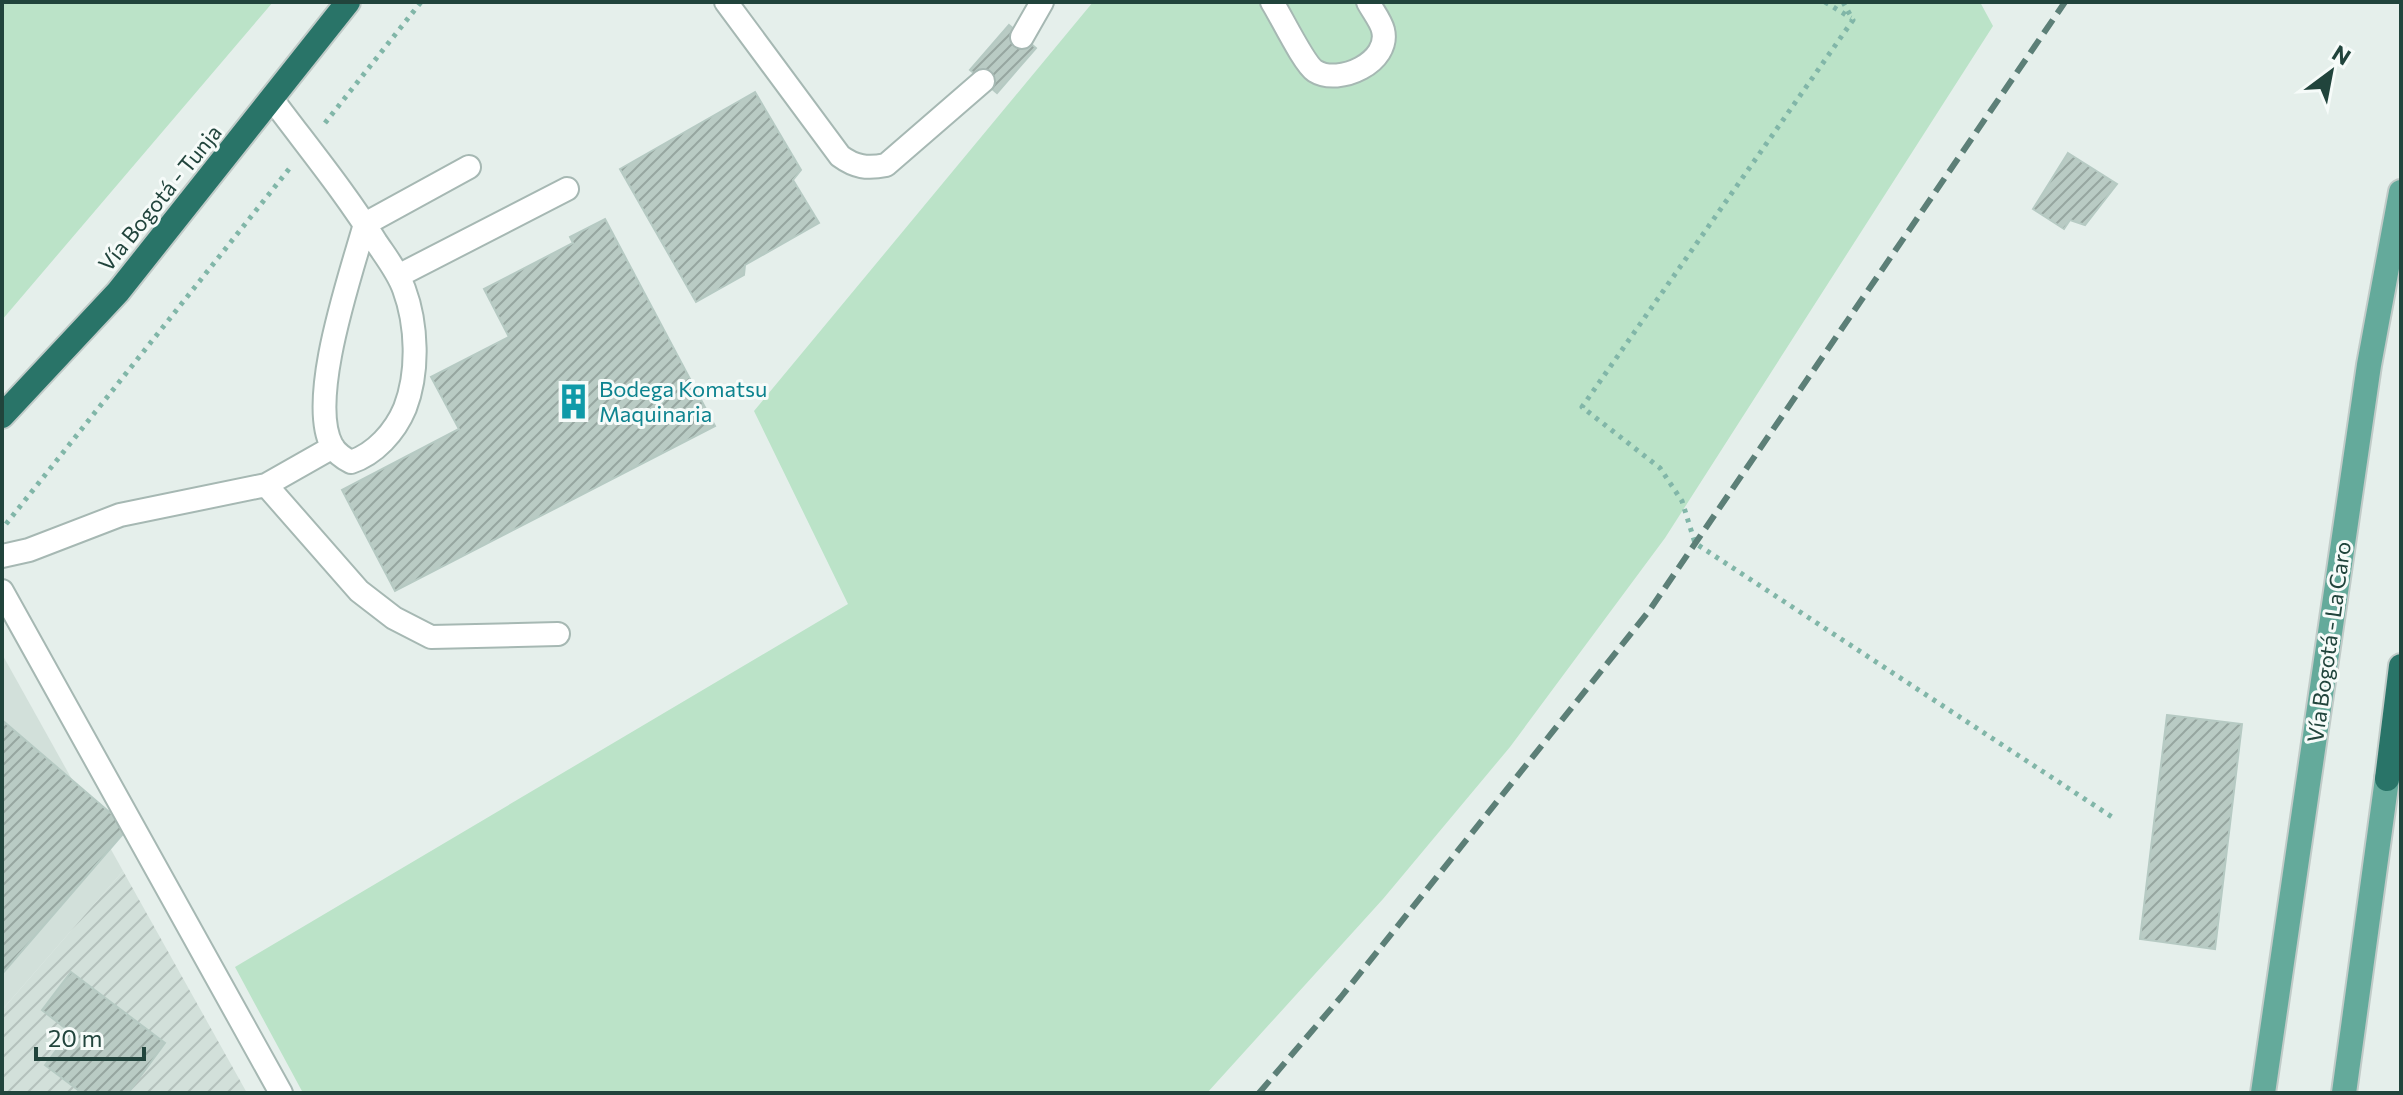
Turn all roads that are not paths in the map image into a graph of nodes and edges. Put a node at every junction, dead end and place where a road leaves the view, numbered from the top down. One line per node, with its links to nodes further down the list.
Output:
1 (348, 2): 8 (highway, Vía Bogotá - Tunja)
2 (726, 2): 7 (lane)
3 (1042, 2): 6 (lane)
4 (1272, 2): 5 (lane)
5 (1368, 2)
6 (1022, 37)
7 (983, 81)
8 (272, 99): 12 (lane); 14 (highway, Vía Bogotá - Tunja)
9 (469, 167): 12 (lane)
10 (567, 189): 13 (lane)
11 (2401, 192): 24 (main road, Vía Bogotá - La Caro)
12 (365, 224): 13 (lane); 15 (lane)
13 (398, 276): 15 (lane)
14 (2, 416)
15 (333, 447): 16 (lane)
16 (266, 485): 17 (lane); 19 (lane)
17 (2, 556)
18 (2, 591): 23 (lane)
19 (558, 634)
20 (2401, 666): 22 (highway)
21 (2401, 729): 22 (main road)
22 (2387, 779): 25 (main road)
23 (281, 1093)
24 (2263, 1093)
25 (2344, 1093)

